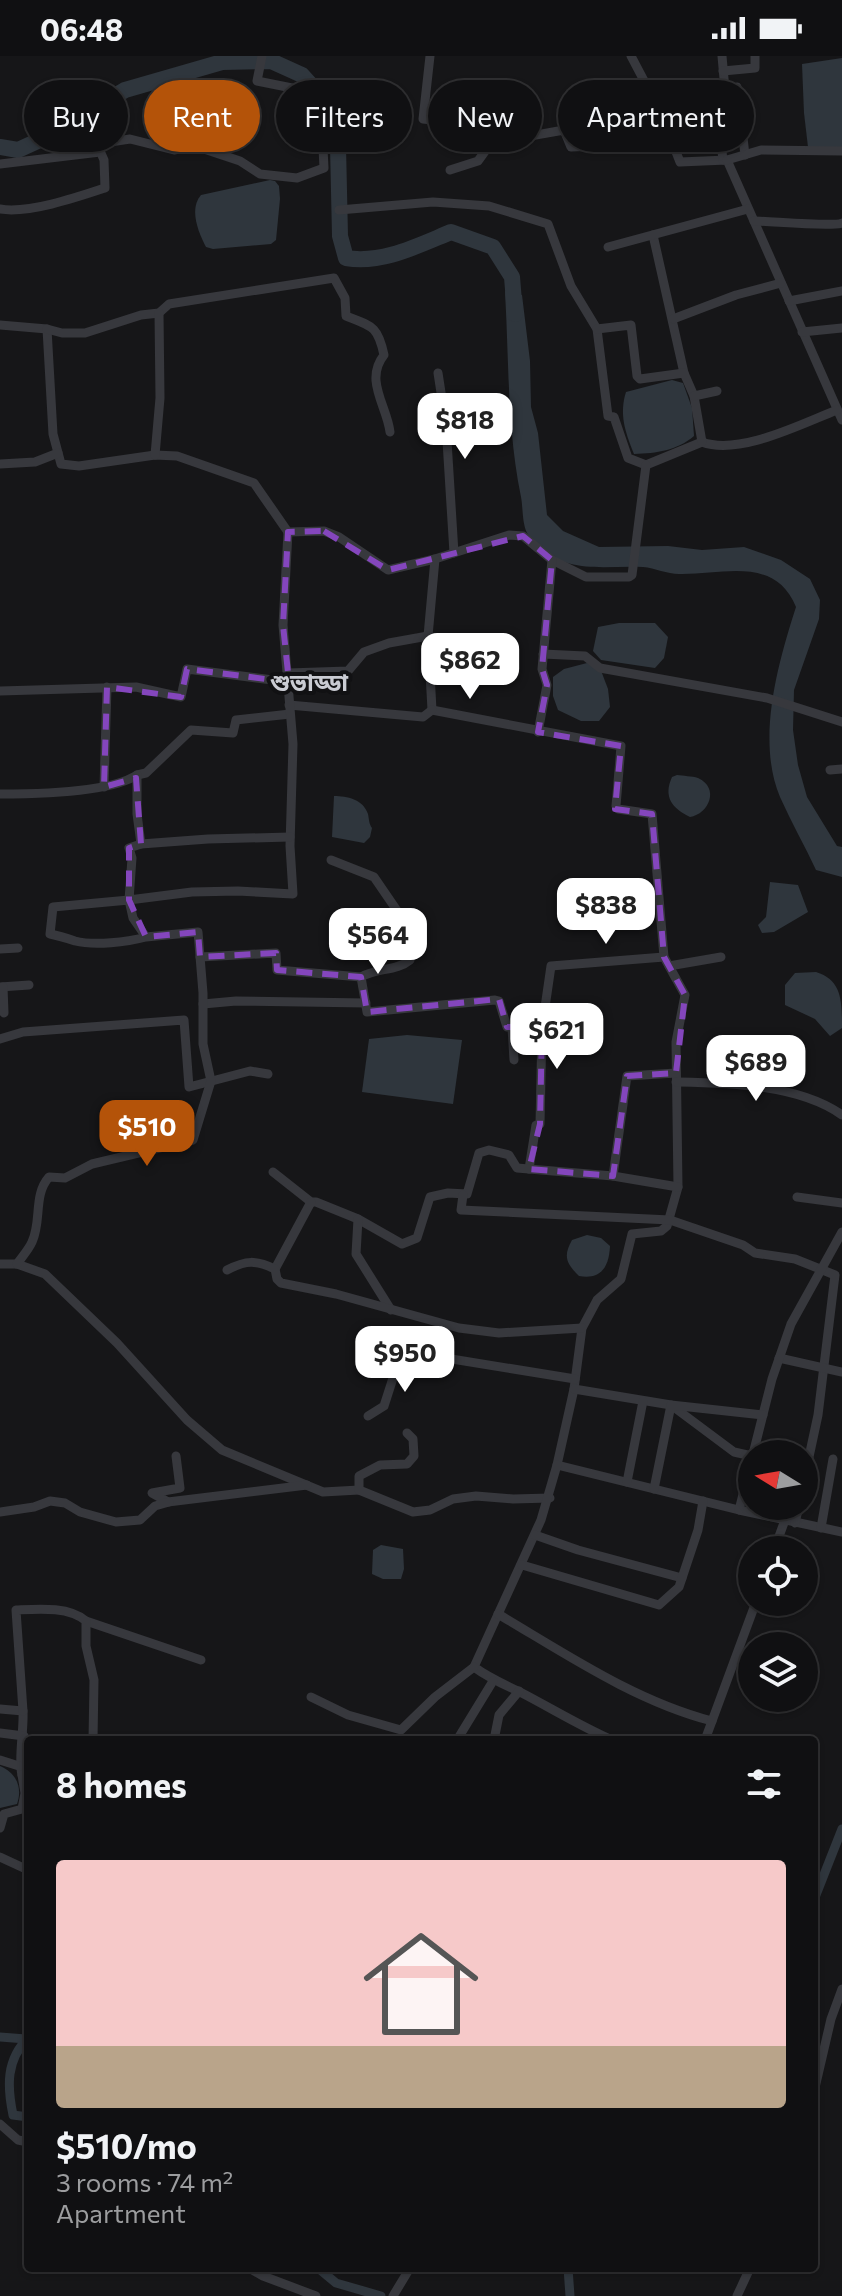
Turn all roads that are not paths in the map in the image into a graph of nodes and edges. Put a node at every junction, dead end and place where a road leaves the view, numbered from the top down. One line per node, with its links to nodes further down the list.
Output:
1 (262, 56): 10 (street)
2 (430, 56): 9 (street)
3 (631, 56): 7 (street)
4 (722, 56): 6 (street)
5 (755, 56): 6 (street)
6 (723, 71): 8 (street)
7 (644, 80)
8 (724, 80)
9 (428, 120)
10 (128, 139)
11 (842, 151): 17 (street)
12 (100, 152): 19 (street); 21 (street)
13 (484, 152): 20 (street)
14 (676, 152): 18 (street)
15 (724, 152): 18 (street)
16 (745, 152): 17 (street)
17 (745, 155): 18 (street)
18 (725, 160): 22 (street)
19 (0, 164)
20 (450, 170)
21 (0, 209)
22 (748, 209): 24 (street); 26 (street)
23 (339, 210): 36 (street)
24 (754, 221): 25 (street); 28 (street)
25 (842, 223)
26 (653, 235): 27 (street); 32 (street)
27 (608, 247)
28 (781, 283): 30 (street); 32 (street)
29 (842, 291): 30 (street)
30 (789, 301): 37 (street)
31 (159, 313): 35 (street); 43 (street); 46 (street)
32 (673, 319): 39 (street)
33 (0, 325): 35 (street)
34 (842, 328): 37 (street)
35 (47, 329): 45 (street)
36 (597, 329): 39 (street); 48 (street)
37 (802, 332): 42 (street)
38 (438, 373): 50 (street)
39 (684, 373): 41 (street)
40 (717, 391): 41 (street)
41 (694, 396): 44 (street)
42 (840, 415): 44 (street)
43 (390, 432)
44 (702, 442): 48 (street)
45 (58, 453): 46 (street); 47 (street)
46 (155, 455): 49 (street)
47 (0, 464)
48 (646, 465): 52 (street)
49 (288, 532): 51 (street); 55 (street)
50 (454, 553): 51 (street); 52 (street)
51 (435, 559): 53 (street)
52 (552, 560): 54 (street)
53 (428, 636): 55 (street); 59 (street)
54 (543, 654): 60 (street); 61 (street)
55 (288, 678): 56 (street); 58 (street)
56 (107, 687): 57 (street); 65 (street)
57 (0, 691)
58 (289, 709): 59 (street); 64 (street); 67 (street)
59 (432, 710): 61 (street)
60 (842, 722)
61 (538, 732): 76 (street)
62 (842, 769): 63 (street)
63 (830, 770)
64 (137, 775): 65 (street); 68 (street)
65 (104, 787): 66 (street)
66 (0, 794)
67 (290, 837): 68 (street); 70 (street)
68 (141, 844): 70 (street)
69 (331, 860): 77 (street)
70 (129, 900): 71 (street); 71 (street)
71 (146, 937): 74 (street)
72 (18, 948): 73 (street)
73 (0, 949)
74 (200, 957): 77 (street); 81 (street)
75 (721, 957): 76 (street)
76 (666, 961): 84 (street); 88 (street)
77 (361, 977): 80 (street)
78 (29, 985): 79 (street)
79 (1, 987): 82 (street)
80 (366, 1003): 81 (street); 83 (street)
81 (203, 1004): 89 (street)
82 (4, 1013)
83 (512, 1028): 84 (street); 86 (street)
84 (542, 1028): 91 (street)
85 (0, 1039): 89 (street)
86 (514, 1060)
87 (268, 1074): 89 (street)
88 (676, 1077): 90 (street); 93 (street); 94 (street)
89 (211, 1081): 103 (street)
90 (842, 1115)
91 (529, 1169): 93 (street); 95 (street)
92 (273, 1172): 97 (street)
93 (613, 1176): 94 (street)
94 (678, 1187): 100 (street)
95 (463, 1195): 99 (street); 100 (street)
96 (797, 1197): 98 (street)
97 (311, 1202): 99 (street); 104 (street)
98 (842, 1203)
99 (358, 1219): 107 (street)
100 (670, 1220): 106 (street); 108 (street)
101 (842, 1232): 106 (street)
102 (0, 1264): 103 (street)
103 (17, 1264): 127 (street)
104 (275, 1269): 105 (street); 107 (street)
105 (227, 1270)
106 (822, 1270): 111 (street); 112 (street)
107 (391, 1311): 108 (street)
108 (582, 1328): 114 (street)
109 (378, 1347): 110 (street)
110 (426, 1355): 114 (street); 118 (street)
111 (779, 1358): 112 (street); 117 (street)
112 (823, 1368): 113 (street); 121 (street)
113 (842, 1372)
114 (575, 1384): 115 (street); 125 (street)
115 (643, 1401): 116 (street); 126 (street)
116 (671, 1405): 117 (street); 122 (street); 128 (street)
117 (763, 1415): 120 (street)
118 (368, 1416)
119 (407, 1433): 129 (street)
120 (756, 1440)
121 (813, 1440)
122 (738, 1453)
123 (176, 1456): 132 (street)
124 (833, 1459): 138 (street)
125 (557, 1465): 126 (street); 130 (street)
126 (627, 1482): 128 (street)
127 (307, 1485): 129 (street); 132 (street)
128 (654, 1489): 131 (street)
129 (359, 1490): 130 (street)
130 (550, 1498): 140 (street)
131 (703, 1501): 134 (street); 143 (street)
132 (168, 1502): 133 (street); 135 (street)
133 (182, 1505)
134 (738, 1510)
135 (0, 1512)
136 (782, 1520): 137 (street)
137 (790, 1522): 138 (street); 141 (street)
138 (821, 1528): 139 (street)
139 (842, 1532)
140 (535, 1535): 142 (street); 143 (street)
141 (782, 1536)
142 (522, 1565): 143 (street); 144 (street)
143 (682, 1578)
144 (498, 1614): 148 (street); 154 (street)
145 (751, 1616): 154 (street)
146 (86, 1621): 147 (street); 153 (street); 157 (street)
147 (201, 1660)
148 (474, 1667): 149 (street); 151 (street)
149 (493, 1681): 150 (street); 158 (street)
150 (519, 1691): 159 (street); 160 (street)
151 (311, 1697)
152 (0, 1709): 153 (street)
153 (23, 1711): 156 (street)
154 (712, 1721): 161 (street)
155 (0, 1733): 156 (street)
156 (24, 1736): 163 (street)
157 (93, 1736)
158 (459, 1736)
159 (495, 1736)
160 (603, 1736)
161 (706, 1736)
162 (0, 1760): 163 (street)
163 (23, 1772)
164 (24, 1798): 165 (street)
165 (0, 1828)
166 (0, 1857): 167 (street)
167 (24, 1868)
168 (842, 1989): 169 (street)
169 (818, 2075)
170 (0, 2124): 171 (street)
171 (24, 2141)
172 (256, 2272): 175 (street)
173 (408, 2272): 176 (street)
174 (748, 2272): 177 (street)
175 (316, 2296)
176 (393, 2296)
177 (737, 2296)

